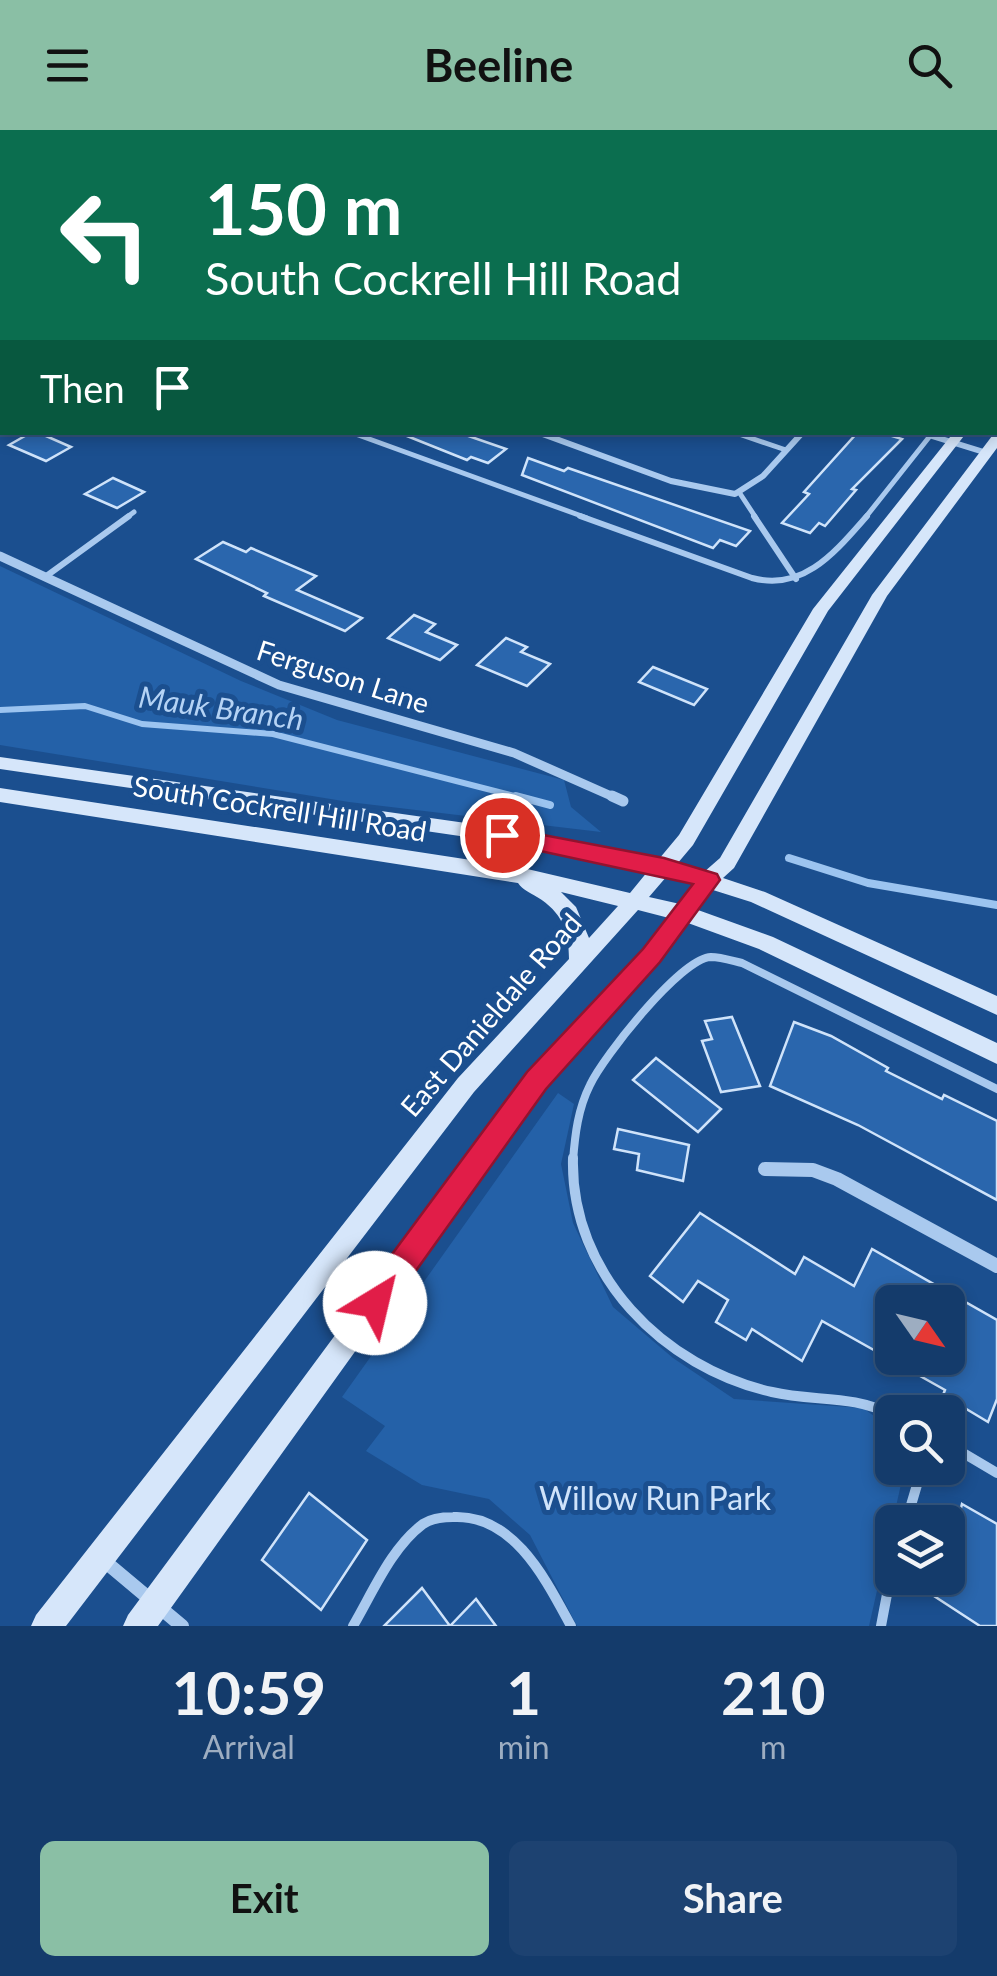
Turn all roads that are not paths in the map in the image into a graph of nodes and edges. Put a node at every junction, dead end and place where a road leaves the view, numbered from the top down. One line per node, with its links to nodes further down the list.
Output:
1 (358, 435): 15 (lane)
2 (546, 435): 9 (street)
3 (742, 435): 8 (lane)
4 (800, 435): 8 (street)
5 (925, 435): 15 (lane)
6 (957, 438): 7 (street); 11 (main road, East Danieldale Road)
7 (992, 446): 13 (main road)
8 (786, 450): 9 (street)
9 (735, 494): 15 (lane)
10 (134, 512): 14 (lane)
11 (864, 555): 13 (main road); 21 (main road, East Danieldale Road)
12 (0, 556): 14 (street, Ferguson Lane)
13 (900, 568): 23 (main road)
14 (45, 577): 19 (street, Ferguson Lane)
15 (796, 579)
16 (0, 764): 17 (main road, South Cockrell Hill Road)
17 (58, 772): 20 (main road); 21 (main road, South Cockrell Hill Road)
18 (0, 795): 20 (main road, South Cockrell Hill Road)
19 (623, 801)
20 (41, 802): 22 (main road, South Cockrell Hill Road)
21 (664, 867): 23 (main road, South Cockrell Hill Road); 24 (main road, East Danieldale Road)
22 (508, 874): 24 (main road, South Cockrell Hill Road); 26 (main road)
23 (708, 880): 25 (main road); 27 (main road, South Cockrell Hill Road)
24 (634, 902): 25 (main road, South Cockrell Hill Road); 26 (main road, East Danieldale Road)
25 (684, 913): 28 (main road, South Cockrell Hill Road); 37 (main road)
26 (580, 960): 35 (main road, East Danieldale Road)
27 (997, 1006)
28 (997, 1054)
29 (997, 1090): 32 (lane)
30 (765, 1169): 31 (street)
31 (997, 1266)
32 (875, 1406)
33 (965, 1454): 34 (lane)
34 (997, 1474)
35 (100, 1557): 37 (street); 38 (main road, East Danieldale Road)
36 (886, 1595): 42 (lane)
37 (147, 1615): 39 (street)
38 (47, 1626)
39 (182, 1626)
40 (352, 1626): 41 (lane)
41 (572, 1626)
42 (880, 1626)

